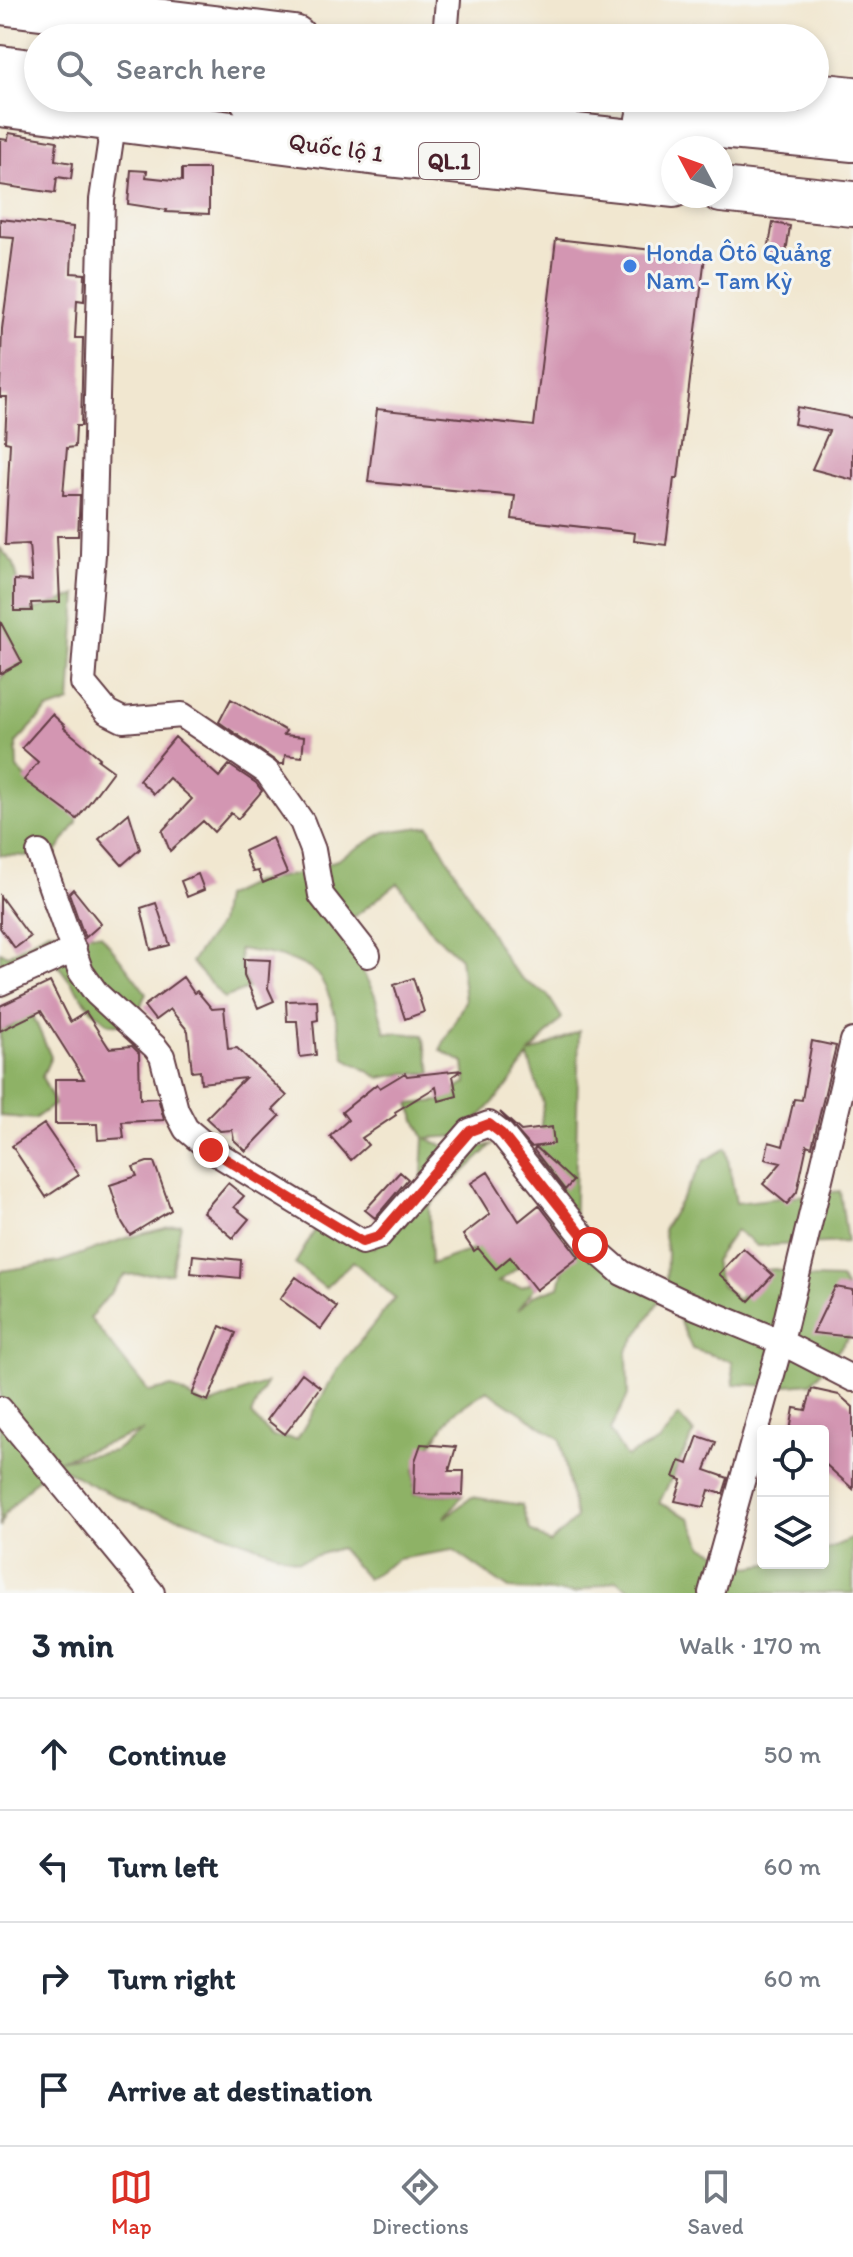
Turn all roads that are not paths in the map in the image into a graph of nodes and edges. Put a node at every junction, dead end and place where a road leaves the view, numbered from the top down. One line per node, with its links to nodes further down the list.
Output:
1 (448, 0): 4 (street)
2 (0, 2): 3 (highway)
3 (170, 24)
4 (446, 24)
5 (0, 38): 6 (highway)
6 (24, 41)
7 (0, 68): 8 (highway)
8 (24, 71)
9 (829, 96): 10 (highway)
10 (853, 99)
11 (0, 104): 12 (highway, Quốc lộ 1 / QL.1)
12 (24, 107)
13 (65, 112): 17 (highway, Quốc lộ 1 / QL.1)
14 (365, 112): 18 (highway, Quốc lộ 1 / QL.1)
15 (582, 112): 18 (highway, Quốc lộ 1 / QL.1)
16 (227, 115): 17 (highway, Quốc lộ 1 / QL.1); 22 (highway, Quốc lộ 1 / QL.1)
17 (114, 118): 27 (street)
18 (674, 122): 19 (highway, Quốc lộ 1 / QL.1)
19 (853, 139)
20 (733, 152): 21 (highway)
21 (853, 165)
22 (661, 184)
23 (733, 191): 24 (highway)
24 (853, 204)
25 (39, 853): 26 (street)
26 (74, 950): 28 (street); 30 (street)
27 (368, 955)
28 (0, 983)
29 (853, 1041): 30 (street)
30 (781, 1342): 31 (street); 34 (street)
31 (853, 1379)
32 (0, 1409): 33 (street)
33 (152, 1593)
34 (711, 1593)

